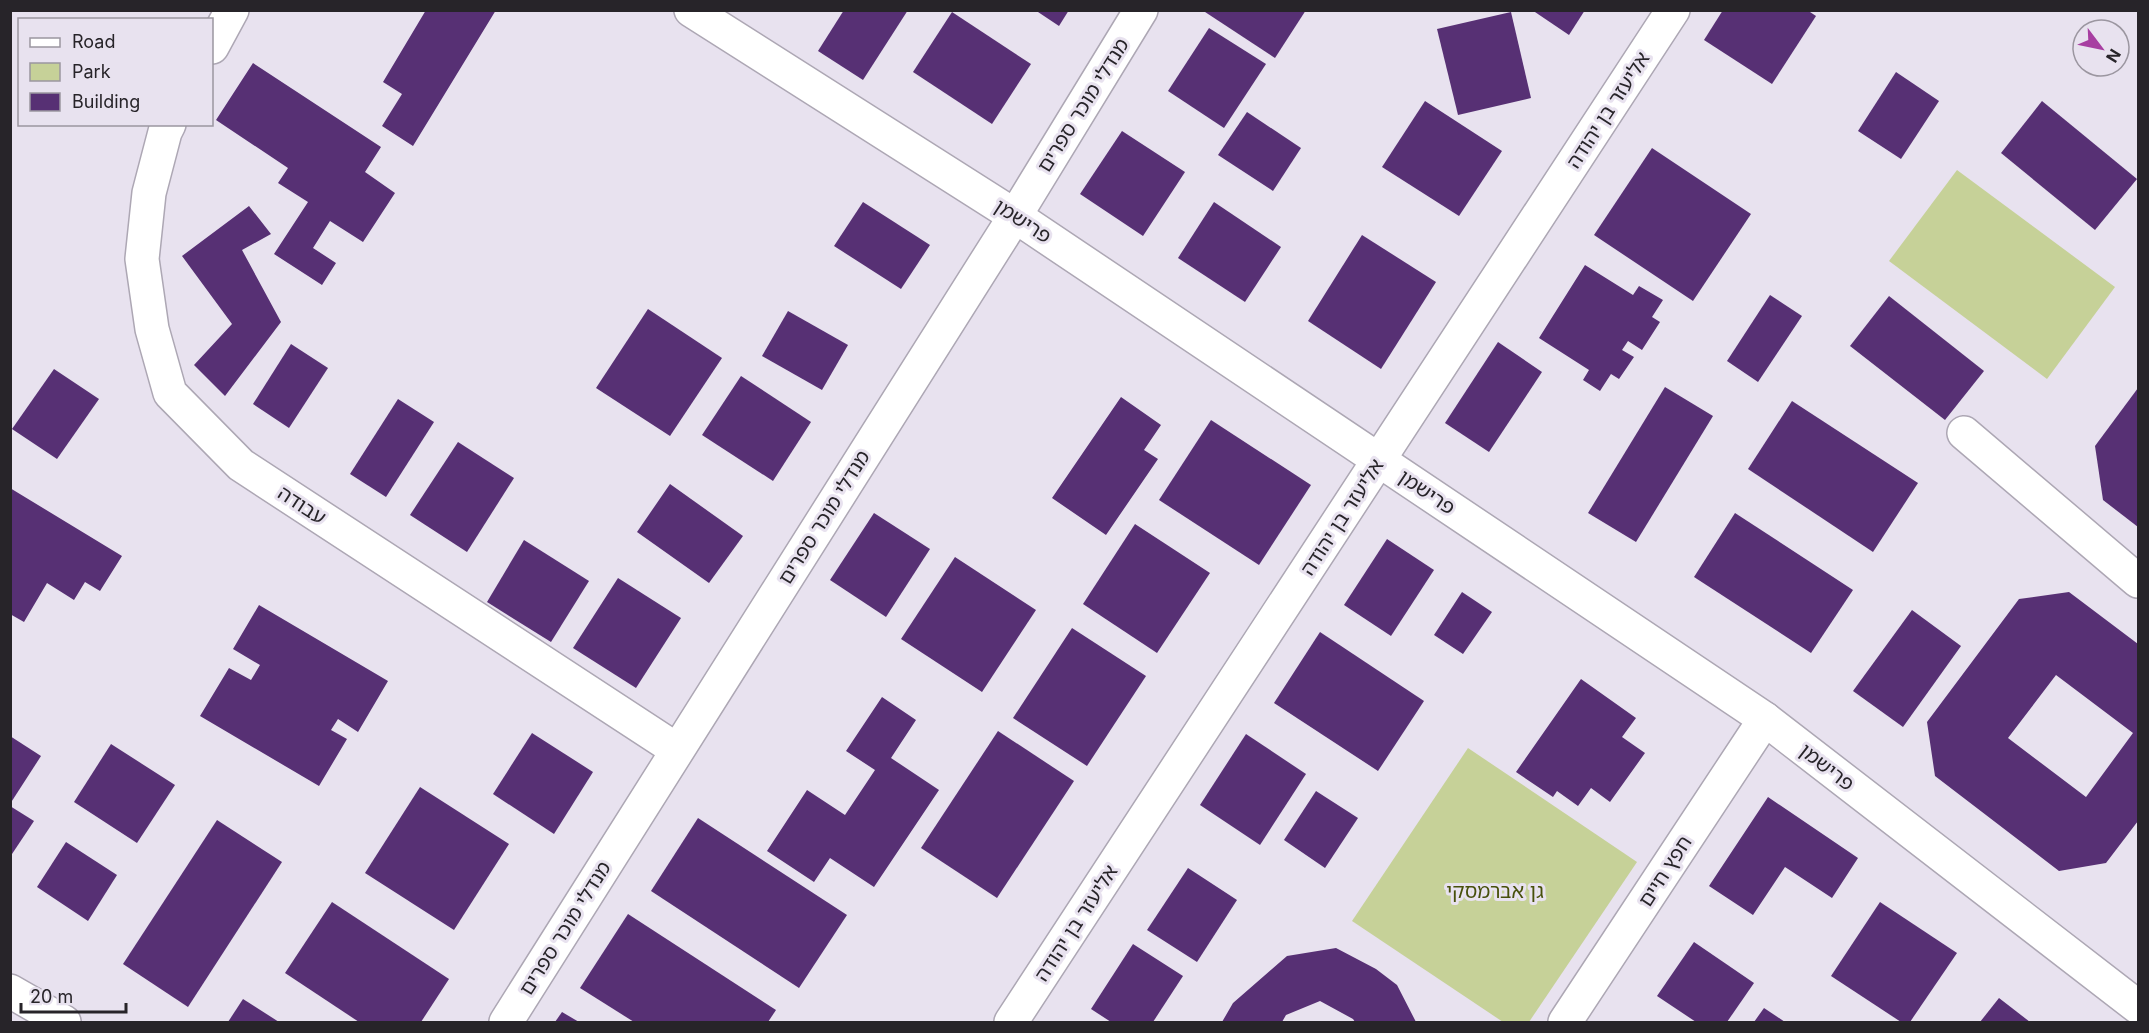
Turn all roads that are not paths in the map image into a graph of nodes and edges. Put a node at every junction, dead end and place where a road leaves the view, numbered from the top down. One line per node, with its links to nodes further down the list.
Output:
1 (232, 10): 5 (street)
2 (691, 10): 7 (street, פרישמן)
3 (1141, 10): 7 (street, מנדלי מוכר ספרים)
4 (1673, 10): 9 (street, אליעזר בן יהודה)
5 (213, 45)
6 (168, 126): 12 (street, עבודה)
7 (1015, 216): 9 (street, פרישמן); 12 (street, מנדלי מוכר ספרים)
8 (1964, 433): 10 (street)
9 (1380, 460): 11 (street, פרישמן); 17 (street, אליעזר בן יהודה)
10 (2139, 581)
11 (1765, 719): 14 (street, פרישמן); 18 (street, חפץ חיים)
12 (677, 750): 16 (street, מנדלי מוכר ספרים)
13 (10, 991): 15 (street)
14 (2139, 1007)
15 (64, 1023)
16 (506, 1023)
17 (1011, 1023)
18 (1565, 1023)

